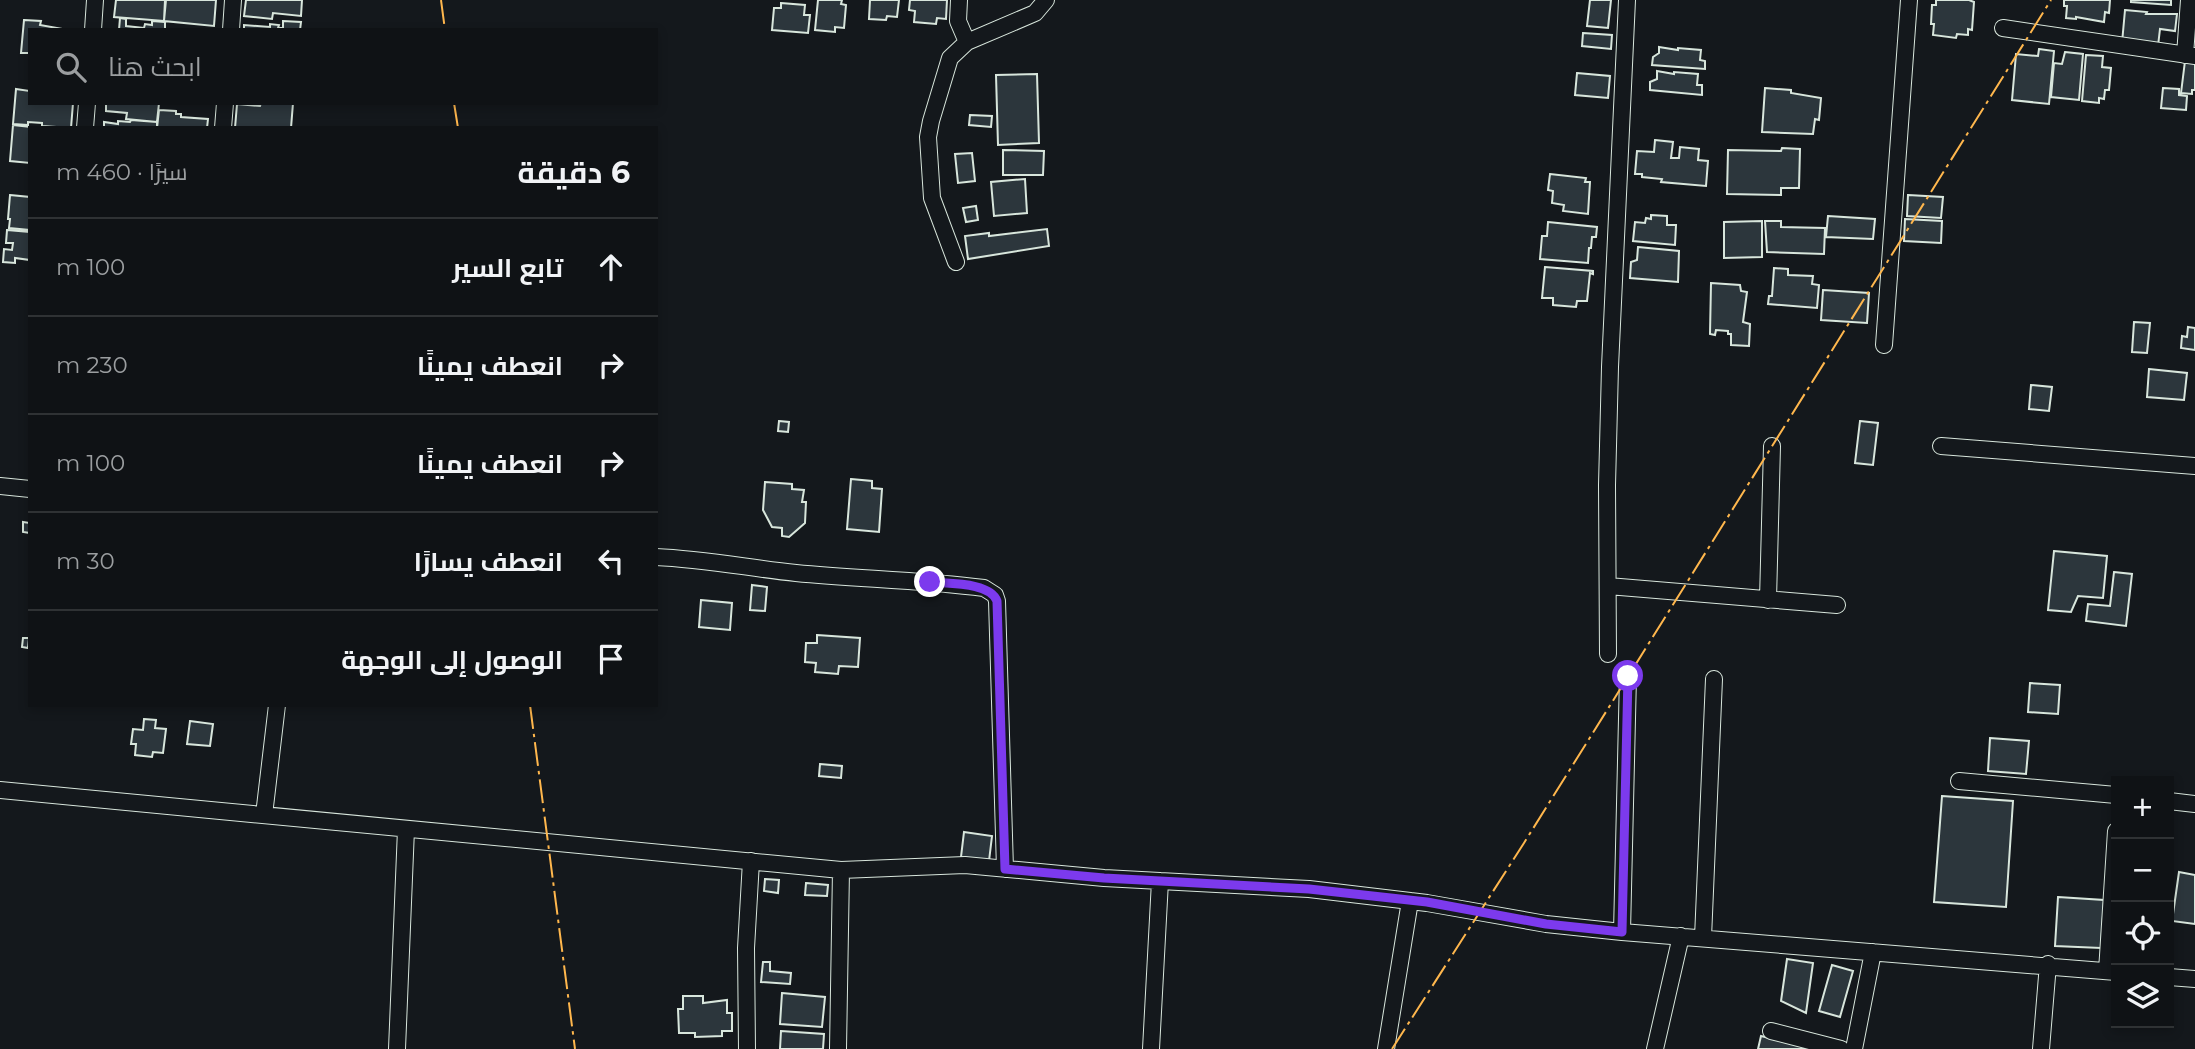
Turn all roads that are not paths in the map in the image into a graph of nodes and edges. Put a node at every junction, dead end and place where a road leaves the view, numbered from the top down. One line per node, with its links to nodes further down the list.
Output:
1 (95, 0): 8 (street)
2 (233, 0): 9 (street)
3 (959, 0): 11 (street)
4 (1046, 0): 11 (street)
5 (1628, 0): 25 (street)
6 (1909, 0): 18 (street)
7 (2189, 0): 12 (street)
8 (93, 28)
9 (231, 28)
10 (2003, 28): 12 (street)
11 (967, 43): 17 (street)
12 (2190, 55)
13 (87, 105): 15 (street)
14 (225, 105): 16 (street)
15 (85, 126)
16 (223, 126)
17 (956, 262)
18 (1884, 345)
19 (1772, 446): 26 (street)
20 (1941, 446): 21 (street)
21 (2195, 466)
22 (0, 486): 23 (street)
23 (28, 489)
24 (658, 557): 41 (street)
25 (1608, 586): 26 (street); 28 (street)
26 (1768, 600): 27 (street)
27 (1837, 605)
28 (1608, 654)
29 (1628, 676): 45 (street)
30 (1714, 679): 47 (street)
31 (277, 707): 37 (street)
32 (1959, 780): 34 (street)
33 (0, 790): 37 (street)
34 (2111, 795)
35 (2174, 802): 36 (street)
36 (2195, 804)
37 (264, 815): 38 (street)
38 (407, 829): 40 (street); 55 (street)
39 (2116, 839): 50 (street)
40 (751, 861): 42 (street); 56 (street)
41 (1005, 869): 42 (street); 43 (street)
42 (841, 870): 57 (street)
43 (1160, 881): 44 (street); 58 (street)
44 (1410, 901): 45 (street); 59 (street)
45 (1622, 932): 46 (street)
46 (1681, 936): 47 (street); 60 (street)
47 (1703, 938): 48 (street)
48 (1873, 952): 49 (street); 62 (street)
49 (2048, 964): 51 (street); 63 (street)
50 (2112, 965)
51 (2111, 971)
52 (2174, 977): 53 (street)
53 (2195, 979)
54 (1771, 1031): 61 (street)
55 (397, 1049)
56 (747, 1049)
57 (838, 1049)
58 (1151, 1049)
59 (1386, 1049)
60 (1655, 1049)
61 (1841, 1049)
62 (1854, 1049)
63 (2041, 1049)

